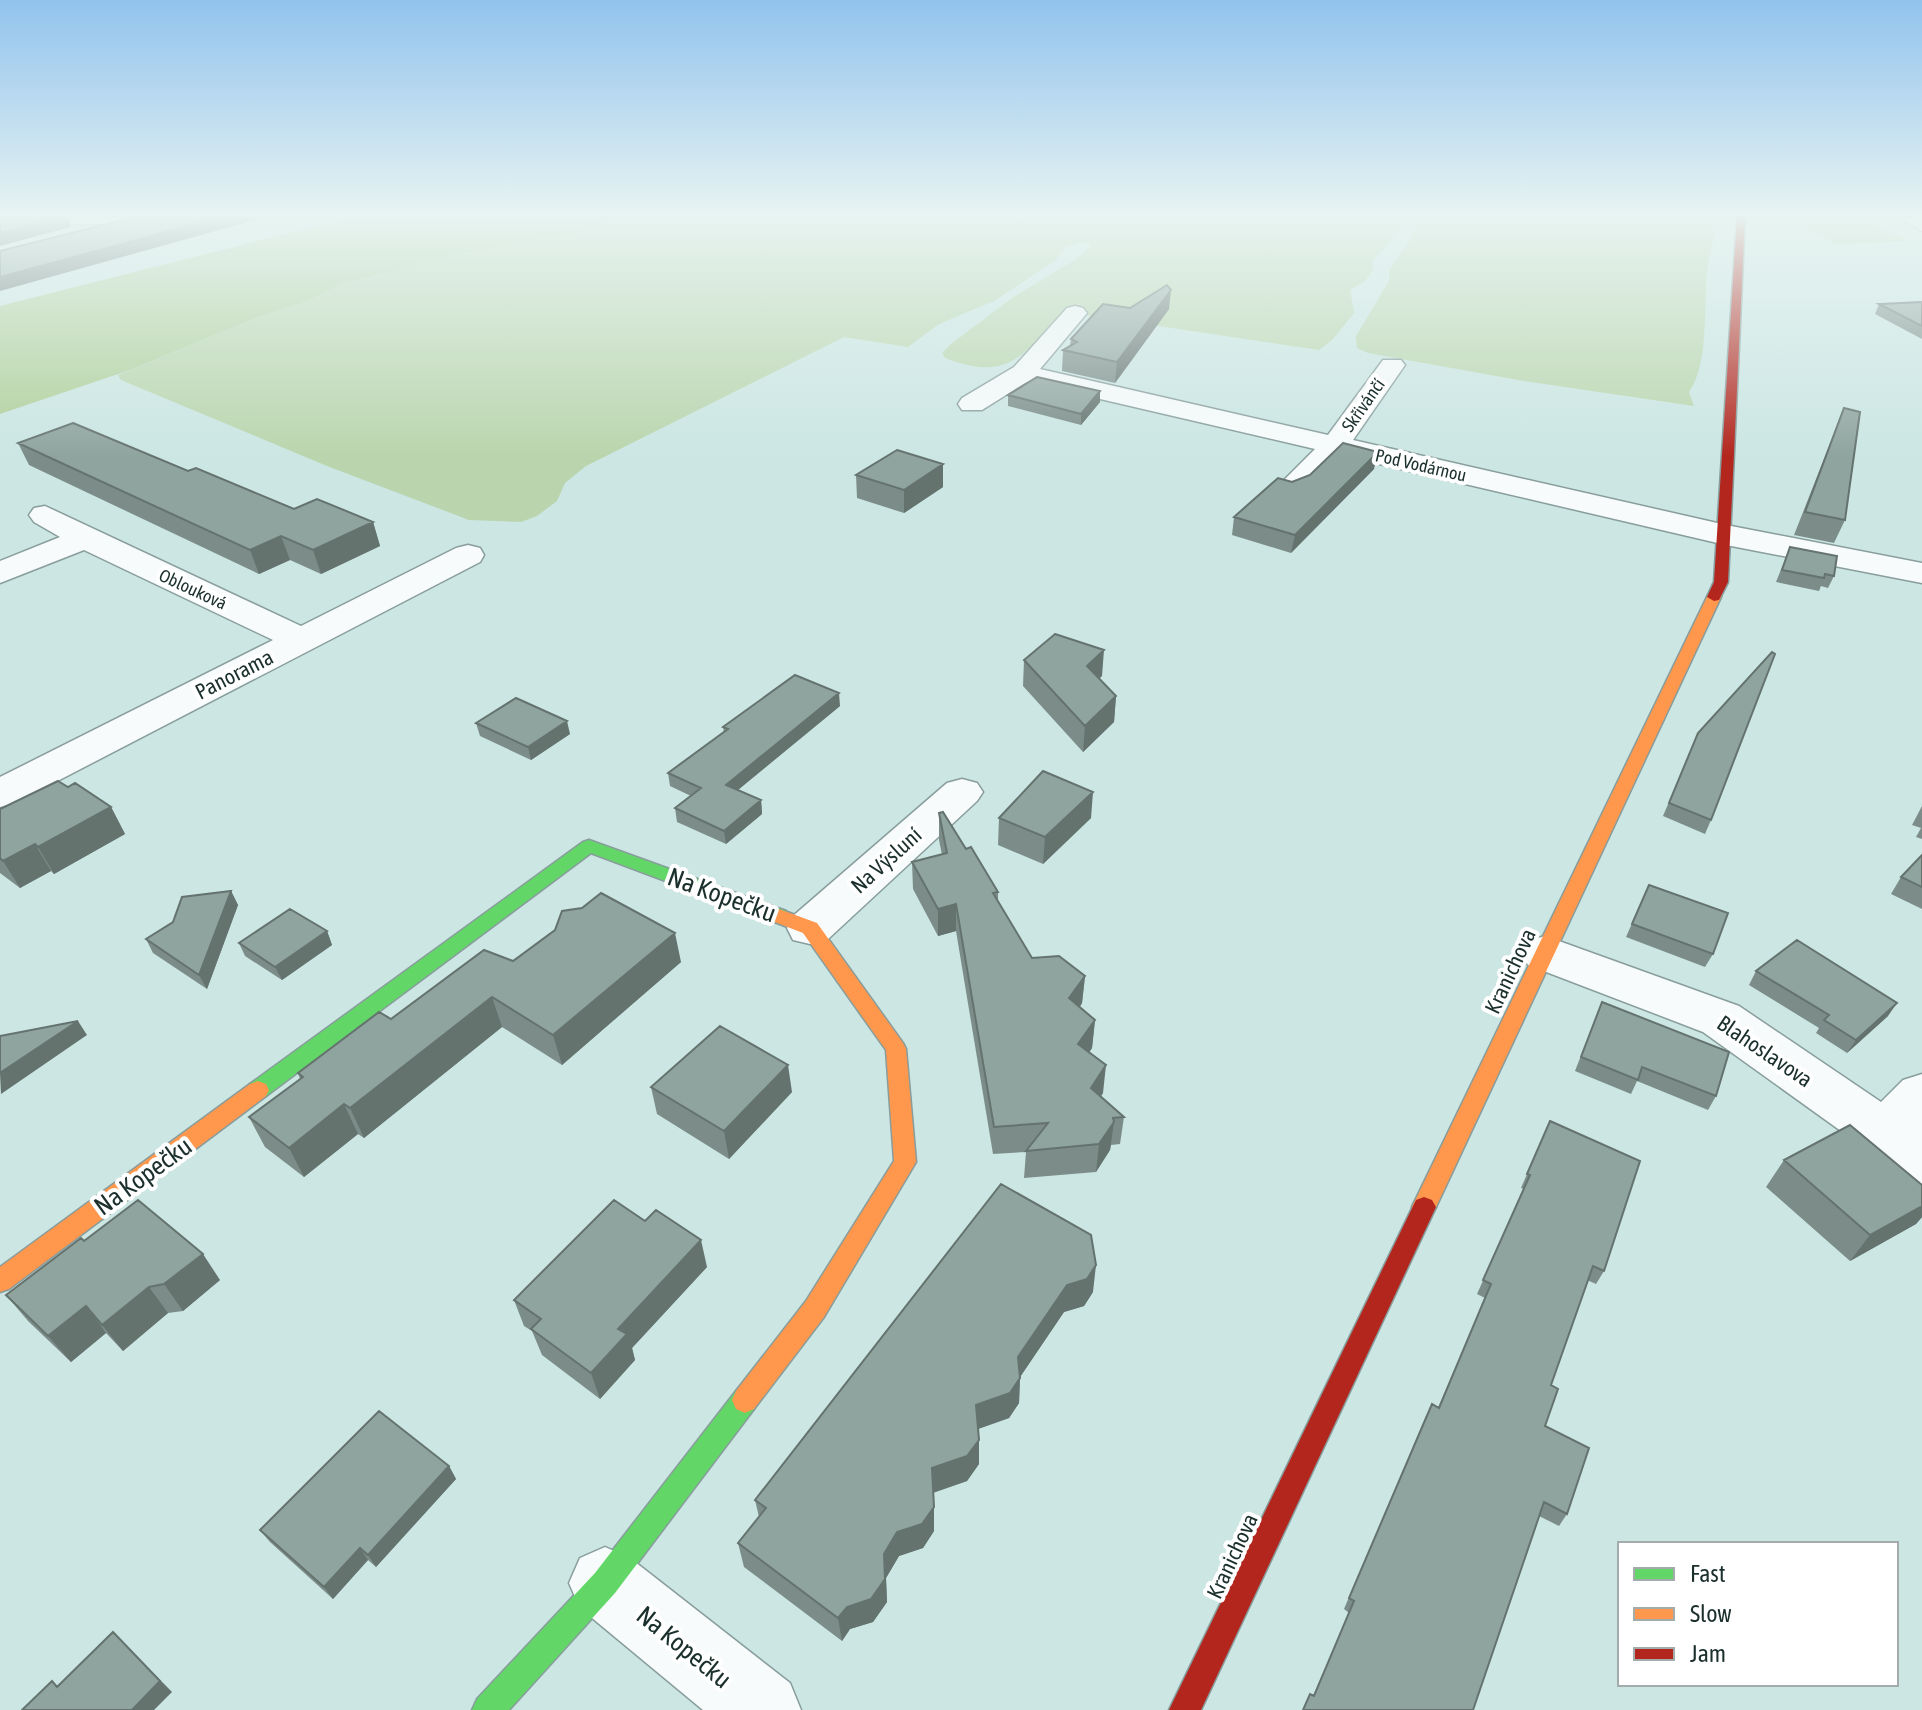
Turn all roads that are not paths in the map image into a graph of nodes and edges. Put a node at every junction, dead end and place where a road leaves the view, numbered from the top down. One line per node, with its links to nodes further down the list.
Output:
1 (1737, 297): 9 (street, Kranichova)
2 (1075, 313): 4 (street)
3 (1392, 365): 6 (street, Skřivánčí)
4 (1023, 373): 5 (street); 6 (street, Pod Vodárnou)
5 (972, 404)
6 (1335, 445): 7 (street); 9 (street, Pod Vodárnou)
7 (1290, 489)
8 (45, 515): 10 (street, Oblouková)
9 (1726, 535): 13 (street, Pod Vodárnou); 18 (street, Kranichova)
10 (85, 538): 12 (street); 14 (street, Oblouková)
11 (468, 555): 14 (street, Panorama)
12 (0, 573)
13 (1922, 573)
14 (301, 640): 16 (street, Panorama)
15 (962, 792): 17 (street, Na Výsluní)
16 (0, 794)
17 (810, 928): 21 (street, Na Kopečku); 22 (street)
18 (1545, 953): 20 (street, Blahoslavova); 25 (street, Kranichova)
19 (1922, 1095): 20 (street)
20 (1904, 1148)
21 (0, 1281)
22 (605, 1583): 23 (street); 24 (street, Na Kopečku)
23 (488, 1710)
24 (763, 1710)
25 (1185, 1710)

